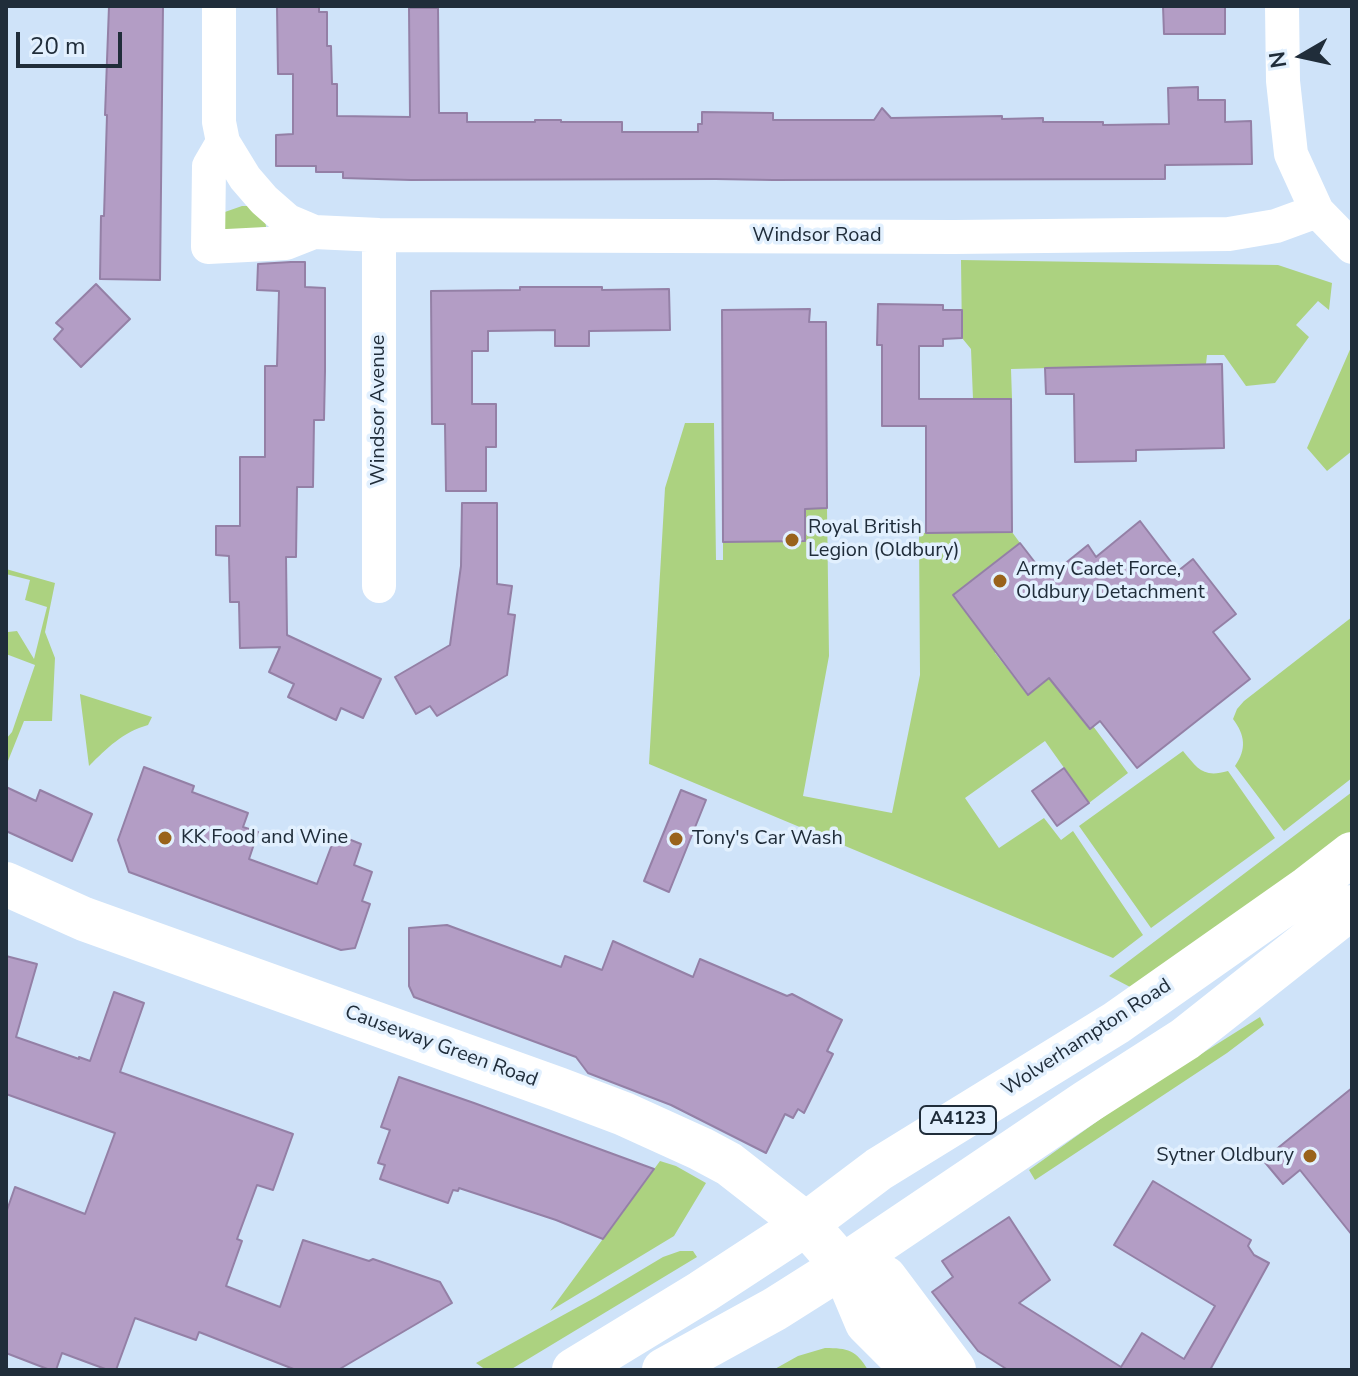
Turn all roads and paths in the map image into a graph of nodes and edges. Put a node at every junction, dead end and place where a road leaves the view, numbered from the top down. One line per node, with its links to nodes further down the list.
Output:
1 (219, 6): 3 (street, Windsor Road)
2 (1282, 6): 4 (street)
3 (223, 142): 5 (street, Windsor Road); 5 (street, Windsor Road)
4 (1317, 211): 6 (street, Windsor Road); 7 (street)
5 (314, 232): 6 (street, Windsor Road)
6 (379, 235): 8 (street, Windsor Avenue)
7 (1352, 247)
8 (379, 586)
9 (1352, 854): 12 (main road, Wolverhampton Road / A4123)
10 (6, 884): 12 (main road, Causeway Green Road)
11 (1352, 907): 13 (main road, A4123)
12 (806, 1224): 13 (main road, Causeway Green Road); 15 (main road, Wolverhampton Road / A4123)
13 (843, 1266): 14 (main road); 16 (main road, A4123); 17 (main road, Causeway Green Road)
14 (912, 1315): 17 (street); 18 (main road)
15 (574, 1370)
16 (664, 1370)
17 (914, 1370)
18 (954, 1370)

